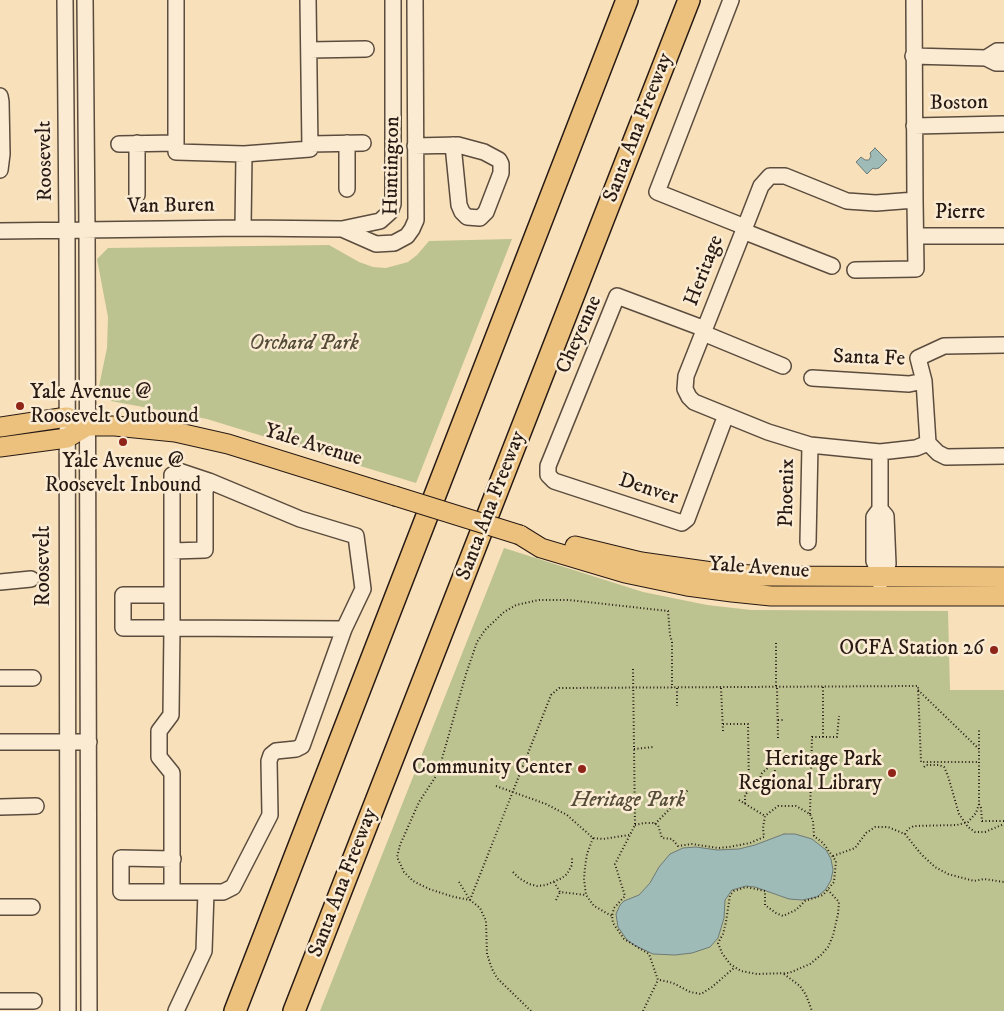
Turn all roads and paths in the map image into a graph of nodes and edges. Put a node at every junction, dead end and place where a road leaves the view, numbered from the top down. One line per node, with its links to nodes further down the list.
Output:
1 (65, 0): 37 (street, Roosevelt)
2 (85, 0): 34 (street, Roosevelt)
3 (176, 0): 21 (street)
4 (308, 0): 12 (street)
5 (393, 0): 35 (street, Huntington)
6 (415, 0): 26 (street, Huntington)
7 (626, 0): 150 (highway)
8 (689, 0): 151 (highway, Santa Ana Freeway)
9 (731, 0): 36 (street)
10 (914, 0): 14 (street)
11 (366, 49): 12 (street)
12 (309, 50): 25 (street)
13 (1004, 51): 15 (street)
14 (913, 56): 15 (street); 19 (street)
15 (986, 58): 16 (street)
16 (1004, 63)
17 (0, 96): 29 (street)
18 (1004, 124): 19 (street, Boston)
19 (914, 126): 32 (street)
20 (137, 143): 21 (street); 24 (street); 31 (street)
21 (176, 143): 28 (street)
22 (347, 143): 23 (street); 25 (street); 30 (street)
23 (363, 143)
24 (119, 144)
25 (310, 144): 28 (street)
26 (415, 146): 27 (street); 35 (street, Huntington)
27 (454, 146): 27 (street)
28 (244, 154): 33 (street)
29 (0, 170)
30 (348, 189)
31 (137, 195)
32 (915, 200): 36 (street, Heritage); 39 (street)
33 (243, 228): 34 (street, Van Buren); 35 (street, Van Buren)
34 (87, 229): 37 (street, Van Buren); 50 (street, Roosevelt)
35 (342, 229)
36 (744, 229): 41 (street); 43 (street, Heritage)
37 (67, 230): 38 (street, Van Buren); 49 (street, Roosevelt)
38 (0, 231)
39 (916, 236): 40 (street, Pierre); 42 (street)
40 (1004, 236)
41 (832, 266)
42 (854, 270)
43 (704, 331): 45 (street); 48 (street, Heritage); 58 (street, Cheyenne)
44 (1004, 345): 47 (street)
45 (783, 366)
46 (812, 378): 47 (street, Santa Fe)
47 (924, 380): 53 (street)
48 (726, 415): 54 (street, Heritage); 58 (street, Denver)
49 (67, 417): 50 (main road, Yale Avenue); 51 (main road); 52 (street, Roosevelt)
50 (87, 426): 52 (main road, Yale Avenue); 60 (main road, Yale Avenue, bridge); 96 (street, Roosevelt)
51 (0, 427)
52 (66, 438): 55 (main road, Yale Avenue); 95 (street, Roosevelt)
53 (928, 443): 56 (street, Heritage); 57 (street)
54 (810, 445): 56 (street, Heritage); 61 (street, Phoenix)
55 (0, 447)
56 (880, 452): 64 (street)
57 (1004, 456)
58 (548, 475)
59 (209, 481): 62 (street); 62 (street); 71 (street)
60 (520, 535): 64 (main road, Yale Avenue); 69 (main road, Yale Avenue)
61 (808, 542)
62 (172, 551): 67 (street)
63 (1004, 576): 64 (main road, Yale Avenue)
64 (880, 577): 69 (street)
65 (31, 579): 66 (street)
66 (0, 582)
67 (172, 595): 70 (street); 70 (street)
68 (1004, 596): 69 (main road, Yale Avenue)
69 (880, 597)
70 (172, 628): 71 (street); 127 (street)
71 (344, 629): 134 (street)
72 (776, 643): 81 (path)
73 (633, 669): 77 (path)
74 (0, 678): 75 (street)
75 (33, 678)
76 (823, 687): 81 (path); 82 (path); 92 (path)
77 (634, 688): 78 (path); 97 (path); 110 (path)
78 (672, 688): 79 (path); 102 (path)
79 (677, 688): 80 (path); 84 (path)
80 (721, 688): 81 (path); 89 (path)
81 (777, 688): 85 (path)
82 (918, 690): 99 (path); 100 (path)
83 (784, 705): 85 (path)
84 (677, 706)
85 (778, 706): 87 (path)
86 (839, 716): 92 (path)
87 (778, 720): 88 (path); 93 (path)
88 (784, 720)
89 (723, 724): 91 (path); 112 (path)
90 (979, 728): 99 (path)
91 (723, 730)
92 (823, 737): 116 (path)
93 (778, 740)
94 (0, 742): 95 (street)
95 (67, 742): 96 (street); 147 (street, Roosevelt)
96 (89, 742): 148 (street, Roosevelt)
97 (634, 748): 98 (path); 121 (path)
98 (653, 748)
99 (979, 749): 100 (path)
100 (979, 762): 113 (path)
101 (770, 766): 107 (path)
102 (440, 767): 105 (path); 137 (path)
103 (924, 767): 119 (path)
104 (774, 770): 106 (path)
105 (462, 776)
106 (772, 778): 107 (path); 107 (path)
107 (767, 782)
108 (496, 786): 110 (path)
109 (688, 790): 120 (path)
110 (513, 792): 124 (path); 137 (path)
111 (739, 800): 112 (path)
112 (745, 804): 117 (path)
113 (979, 804): 118 (path); 119 (path)
114 (36, 806): 115 (street)
115 (0, 807)
116 (810, 814): 117 (path); 125 (path)
117 (765, 816): 120 (path)
118 (1004, 822): 119 (path)
119 (965, 823): 122 (path)
120 (655, 824): 121 (path)
121 (635, 825): 123 (path)
122 (905, 834): 125 (path); 131 (path)
123 (629, 835): 124 (path); 141 (path)
124 (593, 838): 136 (path)
125 (833, 856): 132 (path)
126 (572, 858): 130 (path)
127 (172, 859): 133 (street); 133 (street)
128 (514, 872): 130 (path)
129 (459, 882): 137 (path)
130 (554, 882): 135 (path)
131 (1004, 882)
132 (828, 890): 142 (path); 143 (path)
133 (172, 891): 134 (street)
134 (206, 892): 149 (street)
135 (560, 892): 136 (path); 138 (path)
136 (586, 895): 141 (path)
137 (470, 900): 152 (path)
138 (556, 900)
139 (0, 907): 140 (street)
140 (32, 907)
141 (612, 916): 144 (path)
142 (735, 967): 143 (path); 144 (path)
143 (784, 974): 154 (path)
144 (658, 980): 153 (path)
145 (0, 1001): 146 (street)
146 (34, 1001)
147 (68, 1011)
148 (89, 1011)
149 (176, 1011)
150 (235, 1011)
151 (294, 1011)
152 (531, 1011)
153 (643, 1011)
154 (812, 1011)

